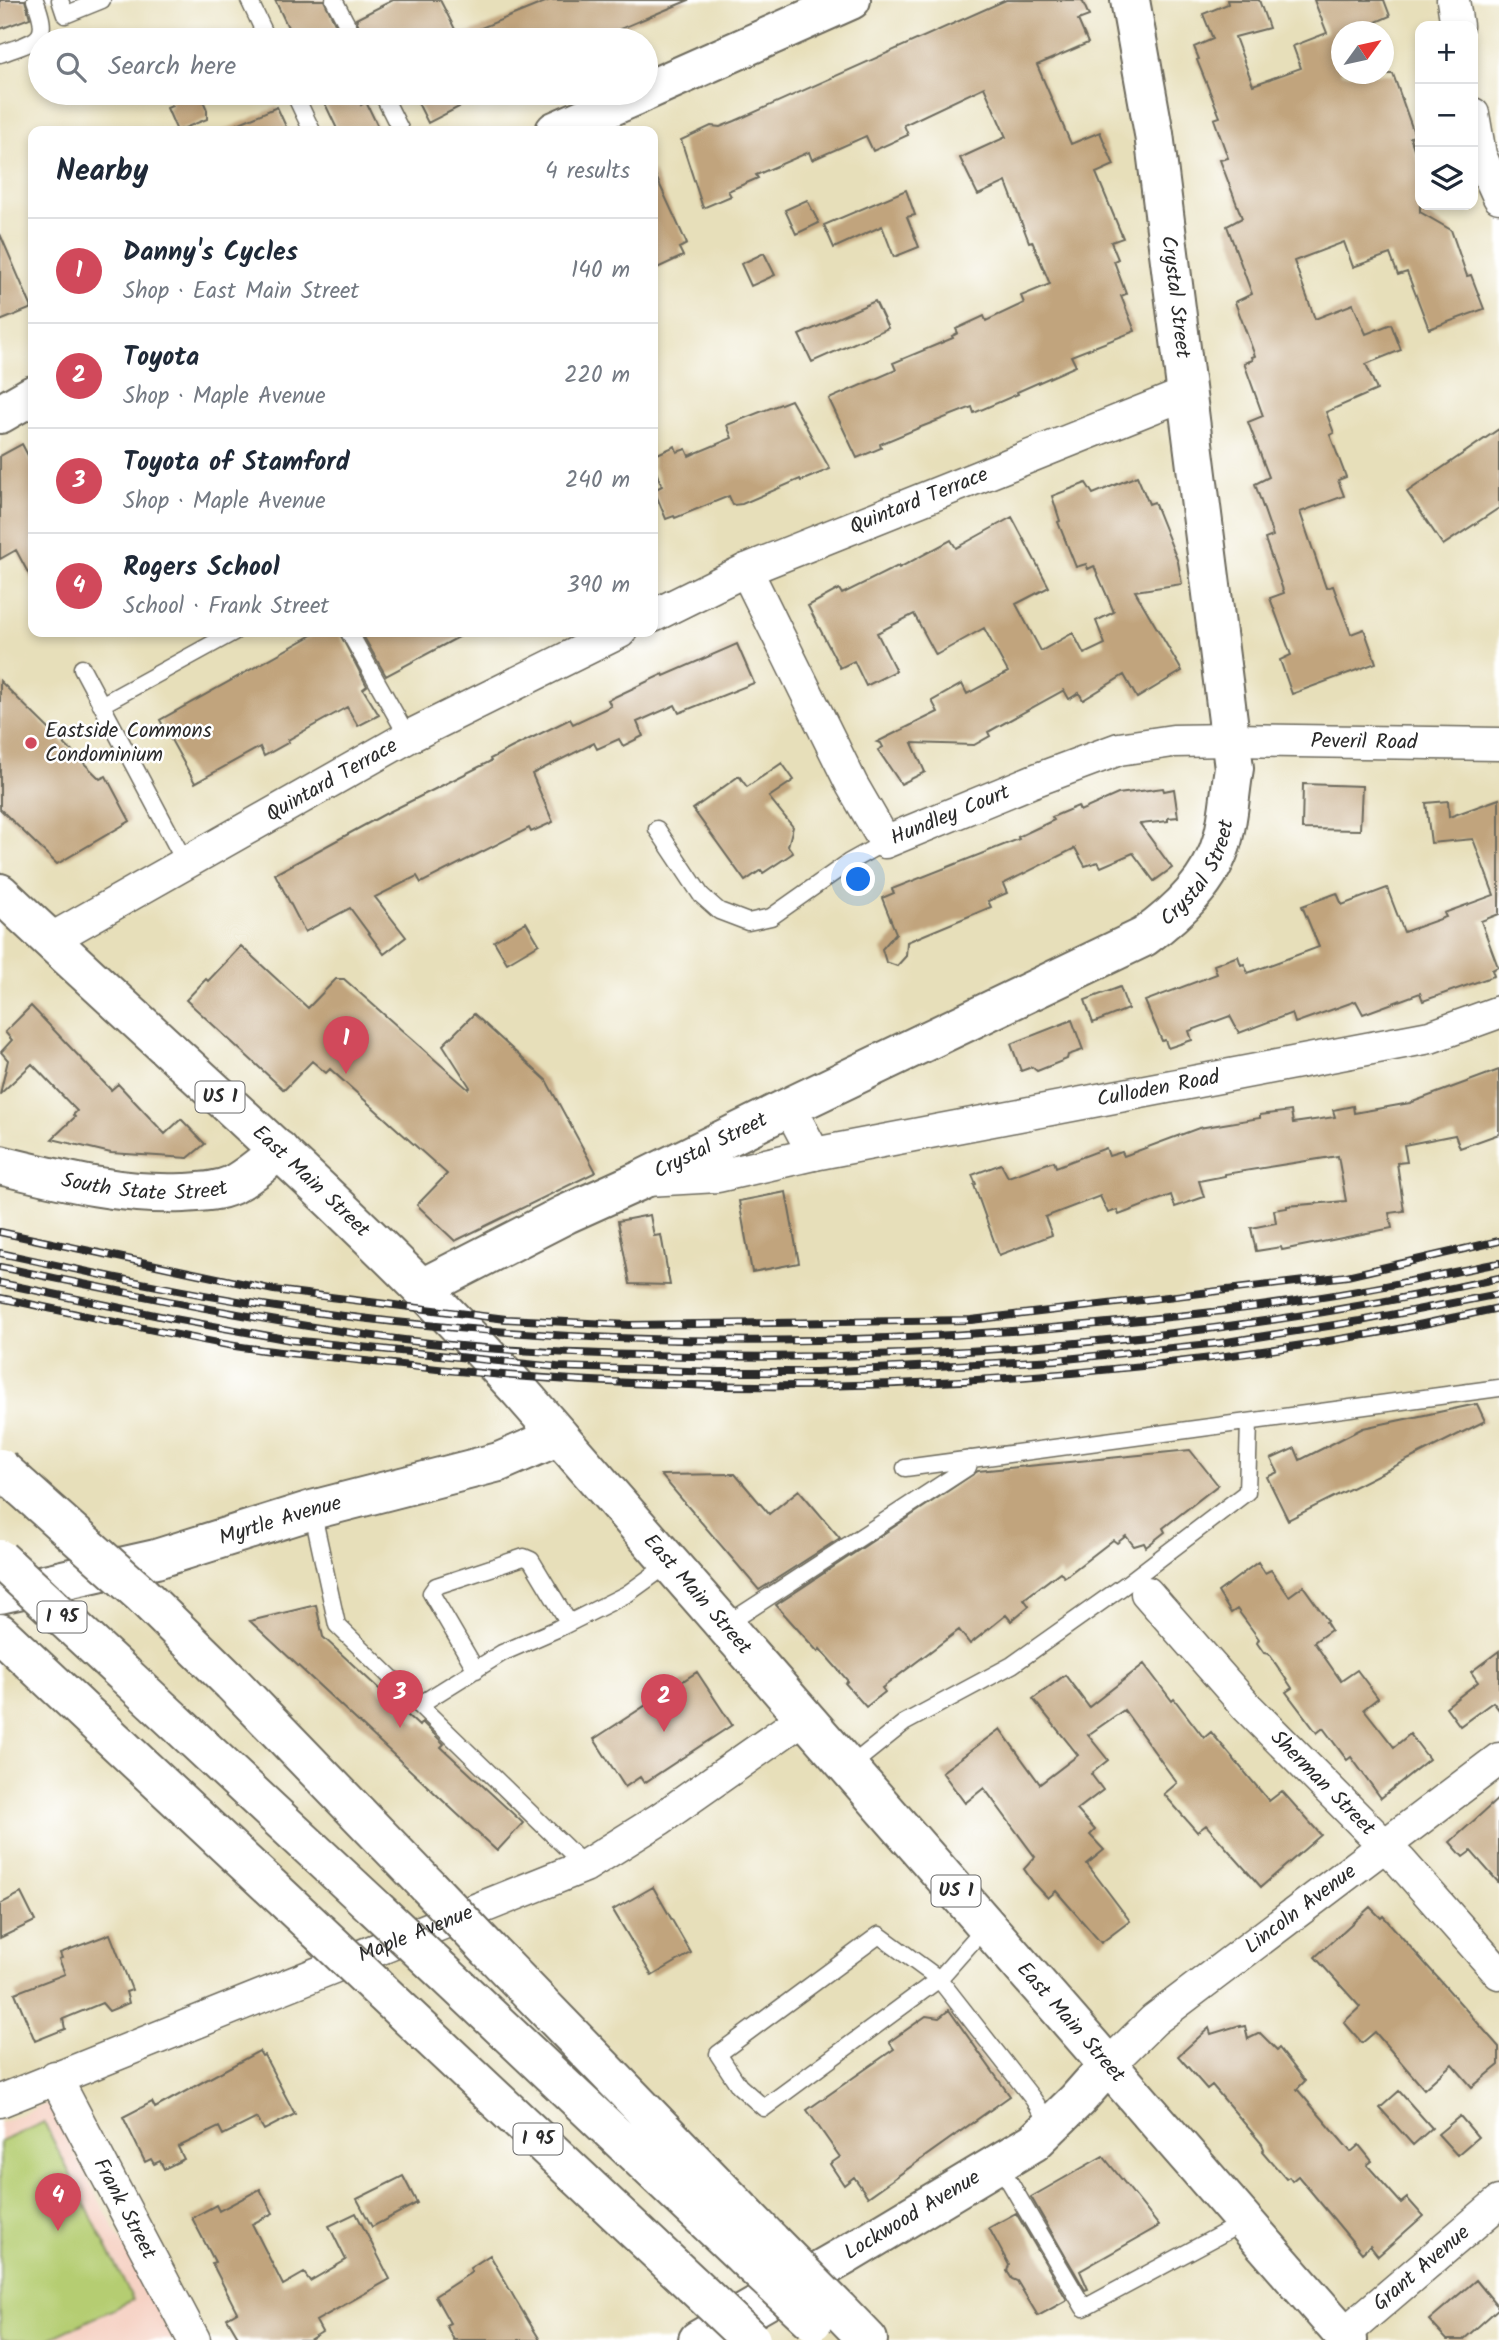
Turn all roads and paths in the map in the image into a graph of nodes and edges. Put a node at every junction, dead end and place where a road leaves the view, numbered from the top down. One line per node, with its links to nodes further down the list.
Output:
1 (36, 0): 10 (lane)
2 (60, 0): 3 (lane)
3 (102, 0)
4 (249, 0): 11 (lane)
5 (334, 0): 12 (lane)
6 (851, 0): 15 (main road)
7 (1130, 0): 24 (main road, Crystal Street)
8 (1453, 0): 9 (street)
9 (1456, 21)
10 (42, 28)
11 (262, 28)
12 (349, 28)
13 (28, 43): 14 (lane)
14 (0, 54)
15 (658, 86)
16 (300, 105): 19 (lane)
17 (388, 105): 20 (lane)
18 (614, 105): 21 (main road)
19 (310, 126)
20 (398, 126)
21 (566, 126)
22 (1478, 143): 23 (street)
23 (1499, 197)
24 (1188, 393): 27 (street, Quintard Terrace); 35 (main road, Crystal Street)
25 (28, 399): 26 (main road)
26 (0, 414)
27 (746, 570): 28 (street, Quintard Terrace); 38 (street, Hundley Court)
28 (658, 614)
29 (225, 637): 33 (lane)
30 (352, 637): 34 (lane)
31 (610, 637): 34 (street, Quintard Terrace)
32 (82, 668): 33 (lane)
33 (101, 705): 39 (lane)
34 (408, 737): 39 (street, Quintard Terrace)
35 (1231, 740): 36 (street, Peveril Road); 38 (street, Hundley Court); 43 (main road, Crystal Street)
36 (1499, 744)
37 (657, 829): 38 (lane)
38 (885, 842)
39 (186, 864): 41 (street, Quintard Terrace)
40 (0, 893): 41 (main road, East Main Street / US 1)
41 (50, 940): 44 (main road, East Main Street / US 1)
42 (1499, 1012): 45 (street, Culloden Road)
43 (789, 1107): 45 (street); 47 (main road, Crystal Street)
44 (279, 1150): 46 (main road, South State Street); 48 (main road, East Main Street / US 1)
45 (814, 1160): 47 (street, Culloden Road)
46 (0, 1166)
47 (639, 1181): 48 (main road, Crystal Street)
48 (422, 1288): 51 (main road, East Main Street / US 1)
49 (1499, 1388): 50 (lane)
50 (1249, 1422): 52 (lane); 67 (lane)
51 (559, 1436): 55 (main road, Myrtle Avenue); 57 (main road, East Main Street / US 1)
52 (970, 1459): 54 (lane); 61 (lane)
53 (0, 1468): 80 (main road, bridge)
54 (905, 1468)
55 (312, 1510): 59 (main road, Myrtle Avenue); 64 (lane)
56 (0, 1559): 80 (main road, I 95, bridge)
57 (670, 1563): 60 (lane); 61 (main road, East Main Street / US 1)
58 (1147, 1593): 68 (street, Sherman Street)
59 (0, 1594)
60 (569, 1623): 63 (lane); 63 (lane)
61 (724, 1626): 65 (main road, East Main Street / US 1)
62 (0, 1633): 85 (main road, I 95, bridge)
63 (476, 1670): 64 (lane)
64 (419, 1705): 69 (lane)
65 (805, 1717): 67 (main road, East Main Street / US 1); 69 (street, Maple Avenue)
66 (1499, 1759): 68 (street, Lincoln Avenue)
67 (848, 1768): 70 (main road, East Main Street / US 1)
68 (1384, 1845): 71 (street, Sherman Street); 73 (street, Lincoln Avenue)
69 (585, 1866): 74 (street, Maple Avenue)
70 (986, 1926): 72 (lane); 73 (main road, East Main Street / US 1)
71 (1499, 1973)
72 (939, 1979): 72 (lane); 76 (lane)
73 (1108, 2065): 76 (main road, Lockwood Avenue); 79 (main road, East Main Street / US 1)
74 (55, 2077): 75 (street, Maple Avenue); 83 (street, Frank Street)
75 (0, 2101)
76 (1051, 2126): 77 (main road, Lockwood Avenue)
77 (999, 2164): 79 (lane); 84 (main road, Lockwood Avenue)
78 (1499, 2202): 82 (street, Grant Avenue)
79 (1244, 2222): 82 (main road, East Main Street / US 1)
80 (758, 2249): 81 (main road, bridge)
81 (829, 2323): 86 (main road)
82 (1346, 2337)
83 (194, 2340)
84 (698, 2340)
85 (751, 2340)
86 (868, 2340)

